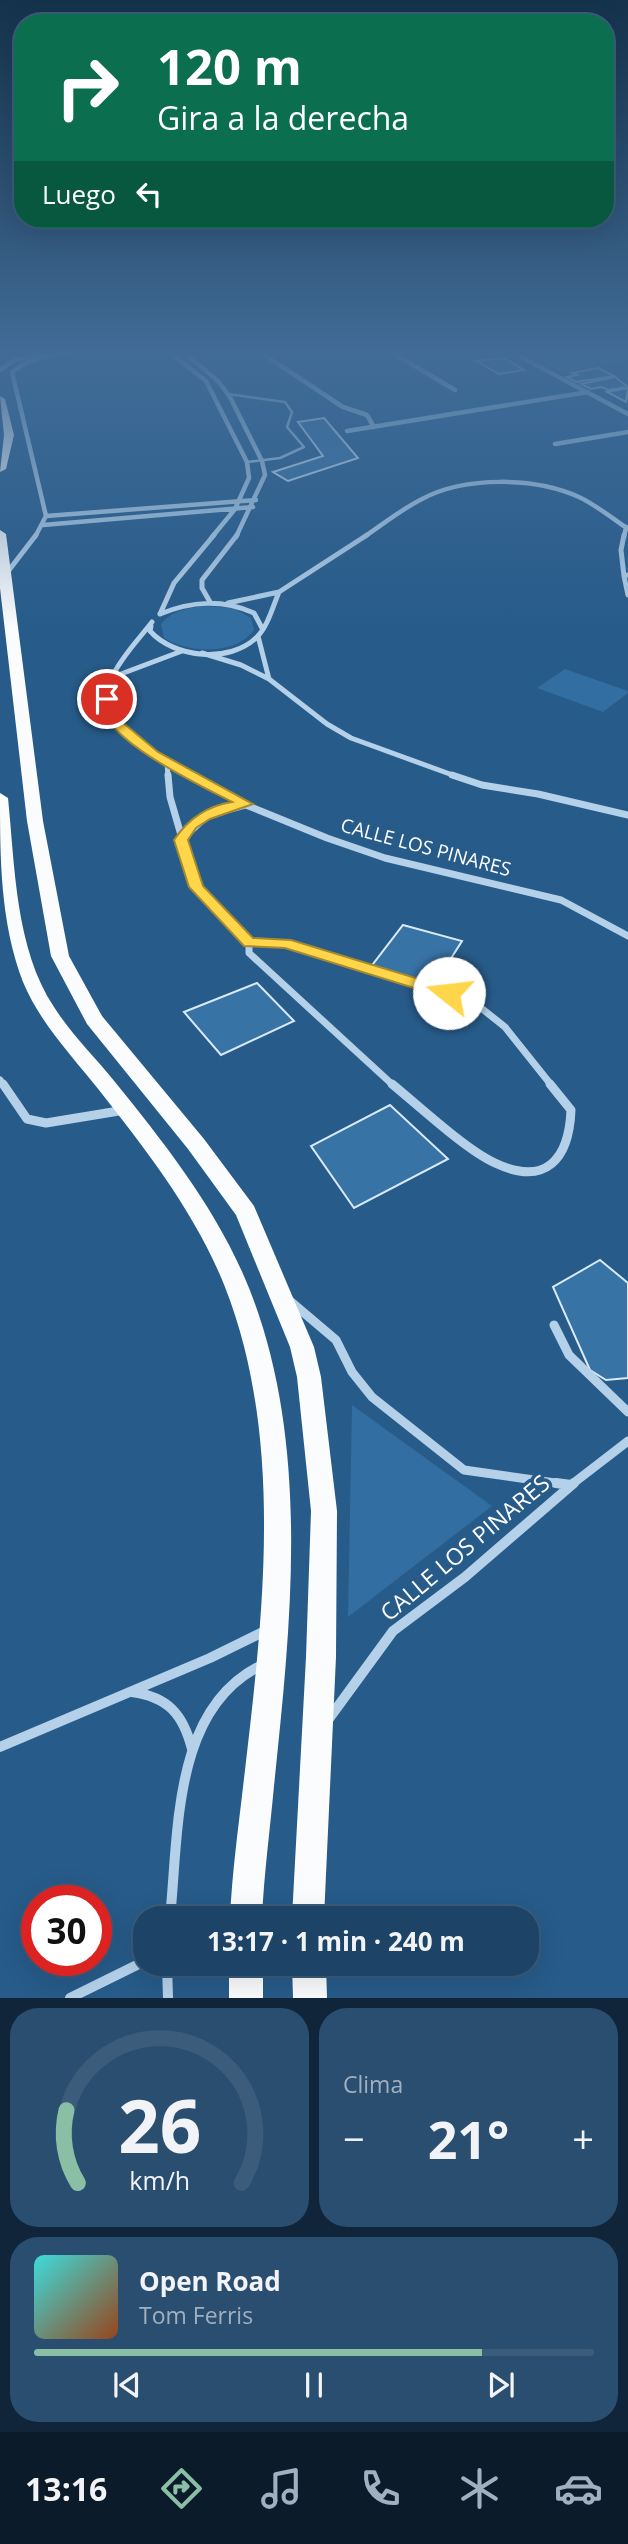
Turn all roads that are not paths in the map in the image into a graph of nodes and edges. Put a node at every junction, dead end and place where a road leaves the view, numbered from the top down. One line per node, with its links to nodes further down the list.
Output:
1 (3, 443): 10 (highway)
2 (28, 443): 15 (street)
3 (237, 443): 9 (street)
4 (253, 443): 8 (street)
5 (301, 443): 8 (lane)
6 (559, 443): 7 (street)
7 (555, 444)
8 (262, 461): 9 (lane); 11 (street)
9 (247, 462): 12 (street)
10 (0, 469)
11 (256, 500): 12 (street); 13 (street)
12 (240, 501): 14 (street); 15 (street)
13 (253, 508): 14 (street); 23 (street)
14 (235, 509): 16 (street); 25 (street)
15 (46, 516): 16 (street)
16 (43, 526): 20 (street)
17 (627, 528): 19 (street); 21 (street)
18 (0, 534): 20 (highway)
19 (626, 576): 22 (street)
20 (3, 577): 42 (highway)
21 (279, 592): 24 (street); 27 (street)
22 (628, 595)
23 (209, 602): 24 (street); 25 (street)
24 (228, 603): 27 (street)
25 (160, 614): 26 (street, CALLE LOS PINARES)
26 (152, 622): 29 (street); 31 (street, CALLE LOS PINARES)
27 (262, 628): 28 (street)
28 (258, 636): 30 (street); 32 (street)
29 (183, 651): 30 (street); 31 (street)
30 (202, 653): 32 (street)
31 (112, 677): 33 (street, CALLE LOS PINARES)
32 (269, 679): 36 (street)
33 (167, 762): 35 (street, CALLE LOS PINARES); 37 (street)
34 (0, 798): 41 (highway)
35 (246, 804): 37 (street); 38 (street, CALLE LOS PINARES)
36 (628, 815)
37 (181, 840): 39 (street)
38 (628, 936)
39 (249, 943): 39 (street)
40 (0, 1080): 41 (street)
41 (125, 1110): 47 (highway)
42 (280, 1293): 46 (street); 50 (highway)
43 (554, 1325): 44 (street)
44 (628, 1412)
45 (628, 1441): 46 (street, CALLE LOS PINARES)
46 (571, 1485): 50 (street, CALLE LOS PINARES)
47 (272, 1628): 48 (highway); 49 (street)
48 (271, 1660): 52 (street); 54 (highway)
49 (128, 1691): 51 (street); 52 (street)
50 (317, 1734): 55 (highway)
51 (0, 1747)
52 (192, 1749): 53 (street)
53 (172, 1906)
54 (247, 1906)
55 (309, 1906)
56 (133, 1967): 60 (street)
57 (167, 1976): 61 (street)
58 (246, 1976): 62 (highway)
59 (309, 1976): 63 (highway)
60 (70, 1998)
61 (168, 1998)
62 (246, 1998)
63 (310, 1998)

